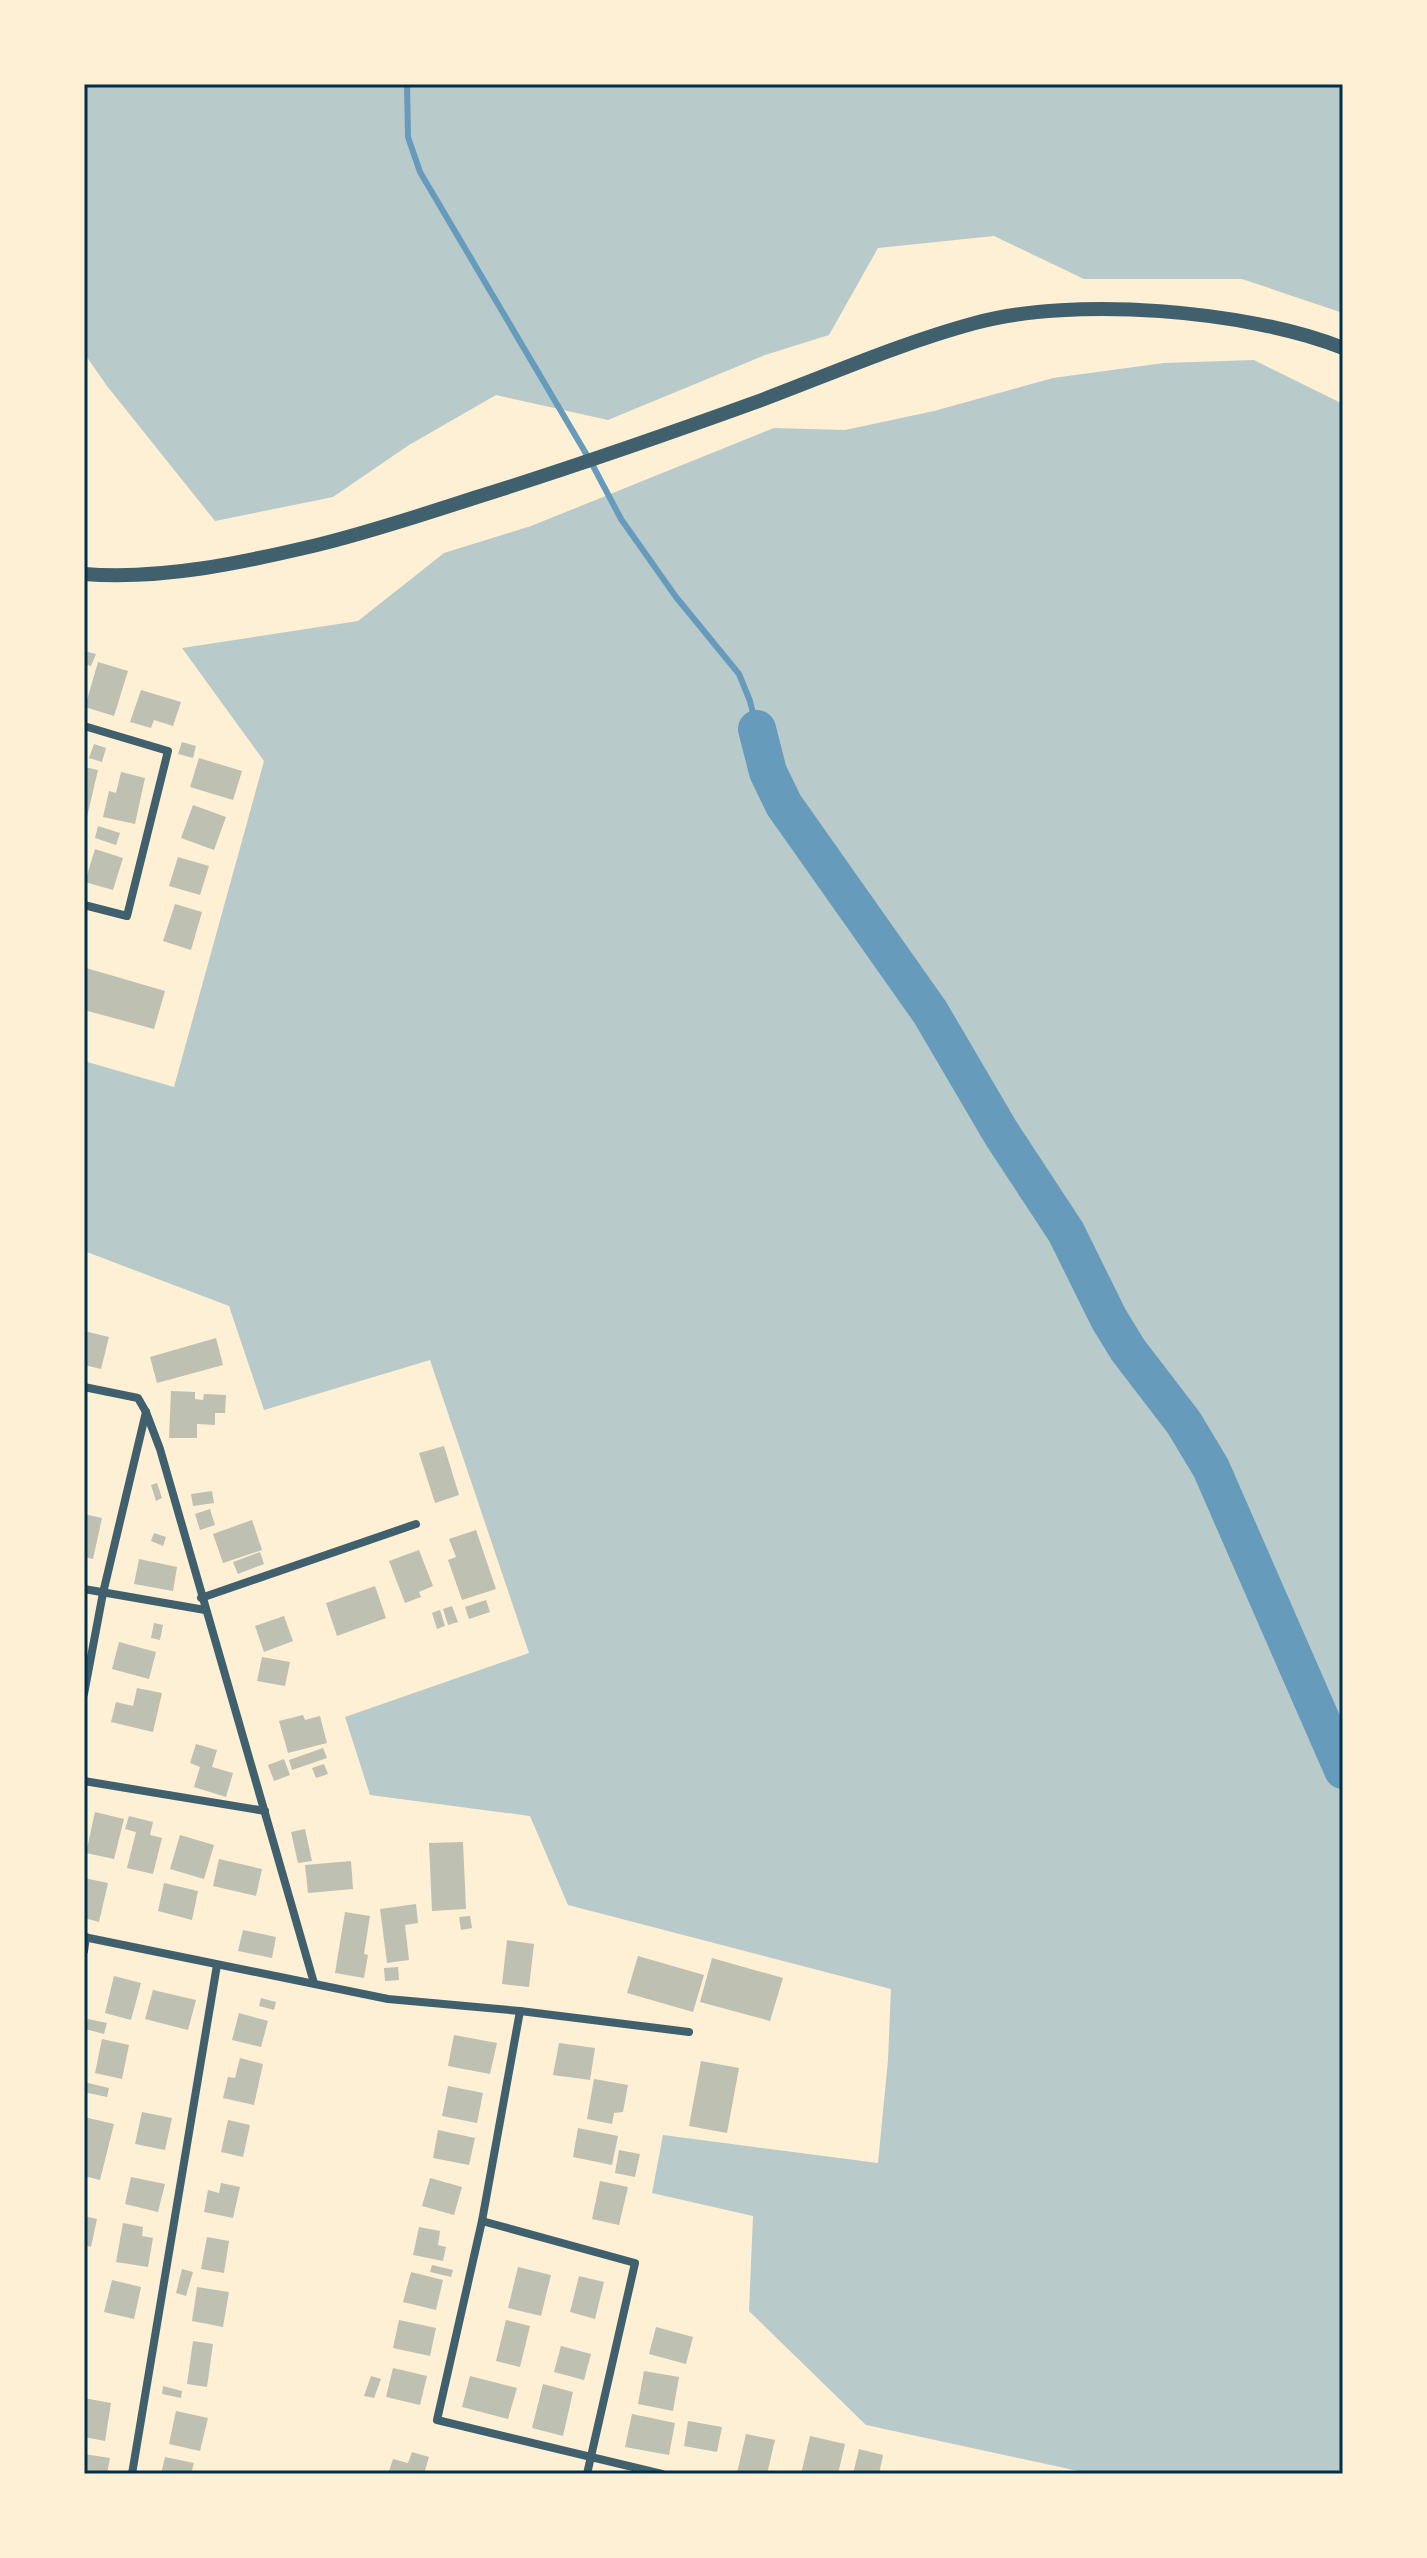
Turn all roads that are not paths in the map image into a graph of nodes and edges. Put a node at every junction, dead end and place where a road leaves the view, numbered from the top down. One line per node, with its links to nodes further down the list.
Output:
1 (1343, 348): 2 (street)
2 (84, 574)
3 (84, 726): 4 (street)
4 (84, 905)
5 (84, 1387): 6 (street)
6 (146, 1412): 9 (street); 10 (street)
7 (416, 1524): 10 (street)
8 (84, 1589): 9 (street)
9 (103, 1593): 11 (street); 12 (street)
10 (201, 1598): 11 (street)
11 (205, 1610): 14 (street)
12 (84, 1694)
13 (84, 1781): 14 (street)
14 (265, 1811): 18 (street)
15 (85, 1937): 16 (street); 17 (street)
16 (84, 1951)
17 (217, 1965): 18 (street); 23 (street)
18 (314, 1983): 19 (street)
19 (520, 2011): 20 (street); 21 (street)
20 (689, 2032)
21 (482, 2221): 22 (street); 22 (street)
22 (590, 2458): 24 (street); 25 (street)
23 (132, 2474)
24 (587, 2474)
25 (662, 2474)

